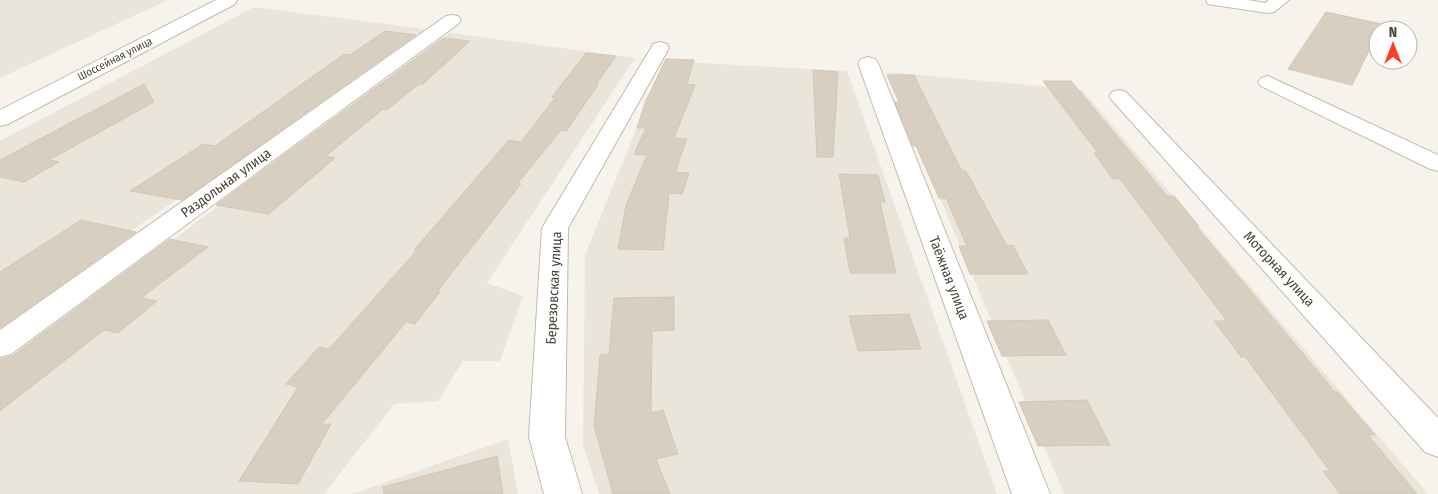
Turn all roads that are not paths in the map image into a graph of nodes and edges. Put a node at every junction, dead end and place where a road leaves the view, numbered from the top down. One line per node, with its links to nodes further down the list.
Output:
1 (229, 0): 9 (street, Шоссейная улица)
2 (1214, 0): 3 (street)
3 (1281, 0)
4 (452, 20): 11 (street, Раздольная улица)
5 (660, 48): 13 (street, Березовская улица)
6 (868, 63): 14 (street, Таёжная улица)
7 (1268, 82): 10 (street)
8 (1119, 96): 12 (street, Моторная улица)
9 (0, 119)
10 (1438, 164)
11 (0, 346)
12 (1438, 442)
13 (563, 494)
14 (1031, 494)

